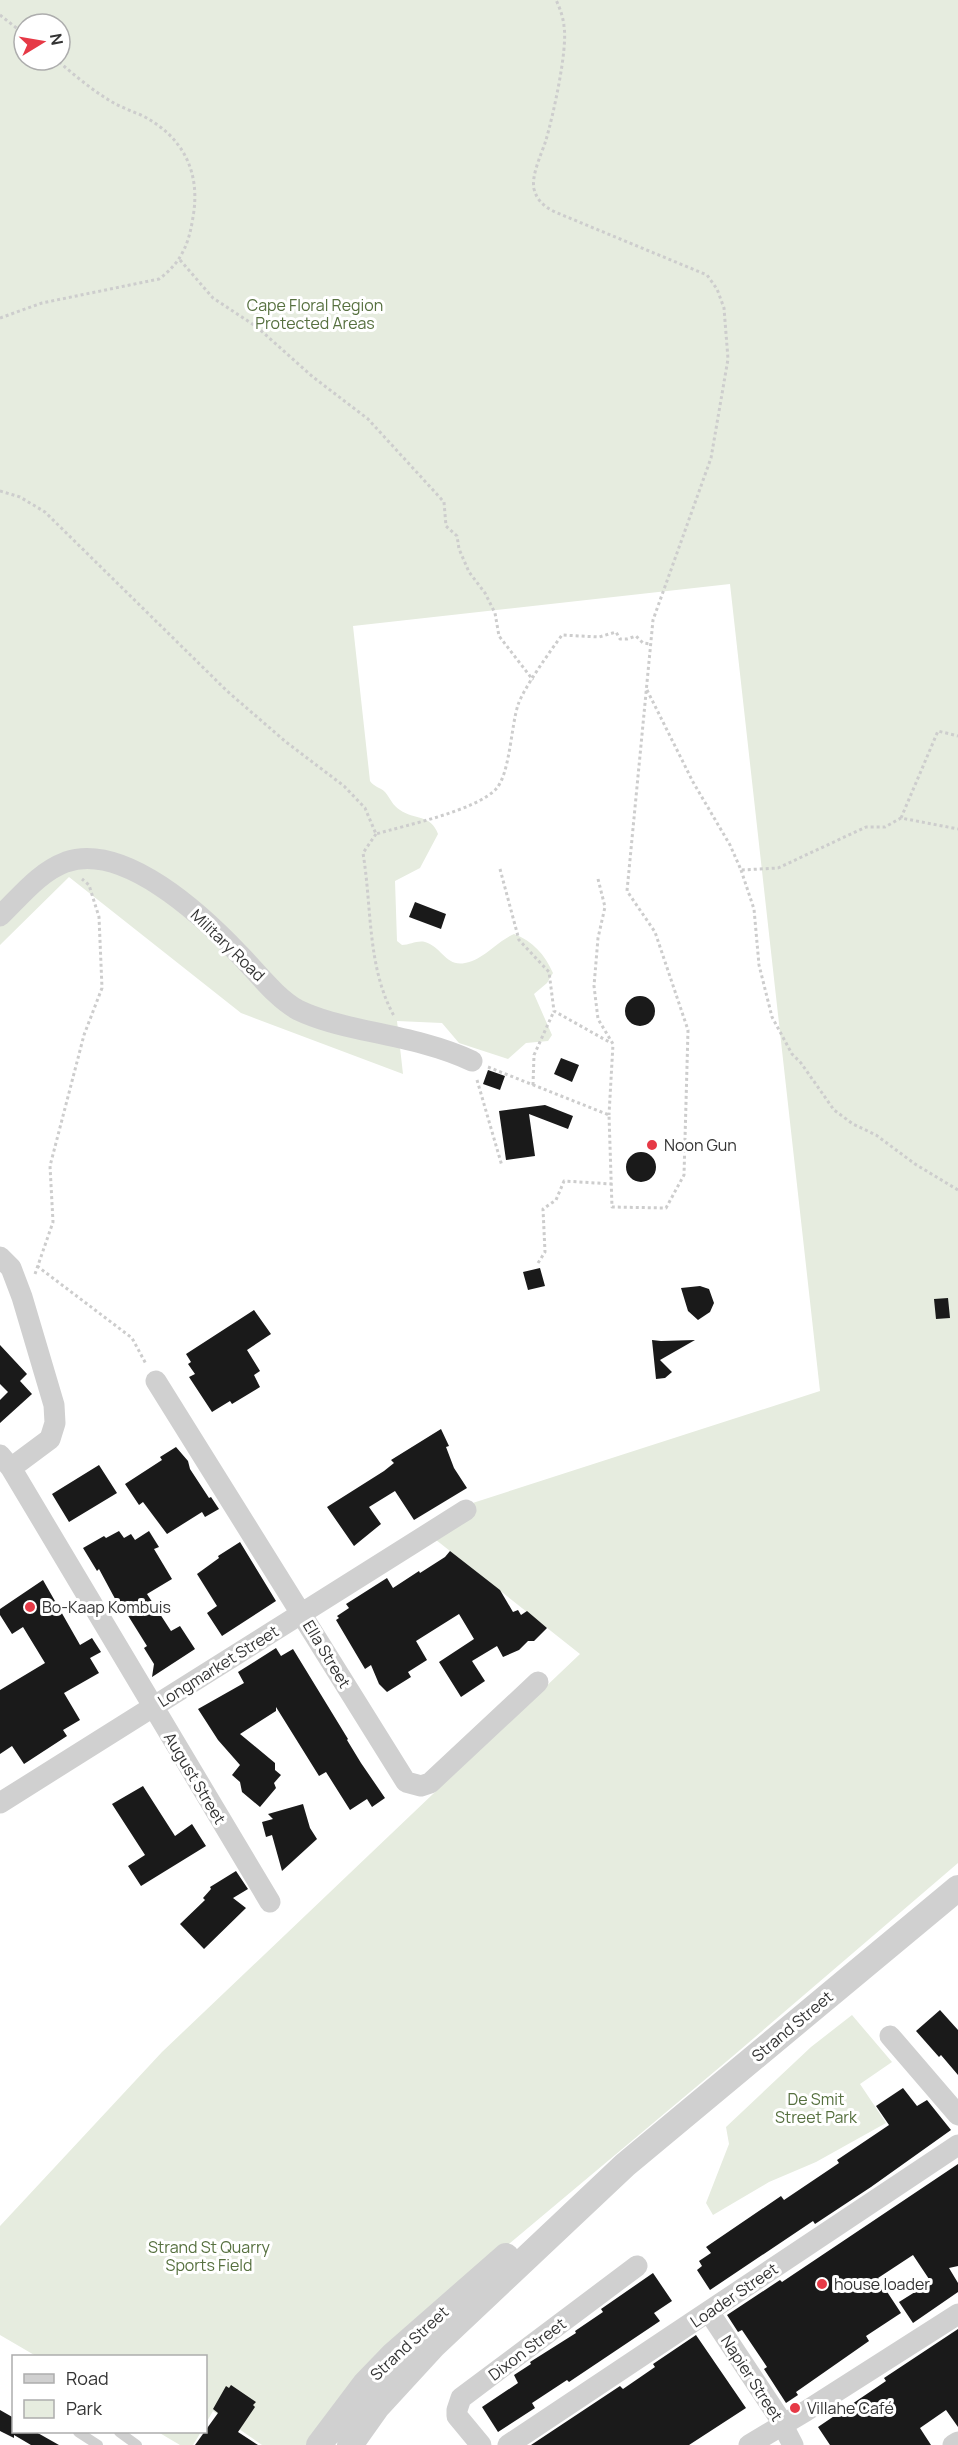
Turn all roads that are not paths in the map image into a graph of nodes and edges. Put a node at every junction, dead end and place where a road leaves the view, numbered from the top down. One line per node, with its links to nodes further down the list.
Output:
1 (0, 916): 2 (street, Military Road)
2 (472, 1061)
3 (0, 1257): 5 (street)
4 (156, 1381): 7 (street, Ella Street)
5 (6, 1462): 9 (street, August Street)
6 (466, 1510): 7 (street, Longmarket Street)
7 (302, 1613): 8 (street, Ella Street); 9 (street, Longmarket Street)
8 (538, 1682)
9 (152, 1707): 10 (street, Longmarket Street); 12 (street, August Street)
10 (2, 1796)
11 (958, 1888): 16 (street, Strand Street)
12 (270, 1902)
13 (890, 2036): 14 (street)
14 (958, 2115)
15 (958, 2145): 18 (street, Loader Street)
16 (625, 2165): 26 (street, Strand Street); 27 (street, Strand Street)
17 (638, 2266): 28 (street, Dixon Street)
18 (709, 2312): 20 (street, Napier Street); 29 (street, Loader Street)
19 (958, 2314): 20 (street)
20 (782, 2424): 30 (street); 31 (street, Napier Street)
21 (80, 2433): 24 (lane)
22 (120, 2433): 25 (lane)
23 (958, 2442): 32 (street)
24 (98, 2445)
25 (137, 2445)
26 (320, 2445)
27 (350, 2445)
28 (481, 2445)
29 (508, 2445)
30 (749, 2445)
31 (793, 2445)
32 (953, 2445)

